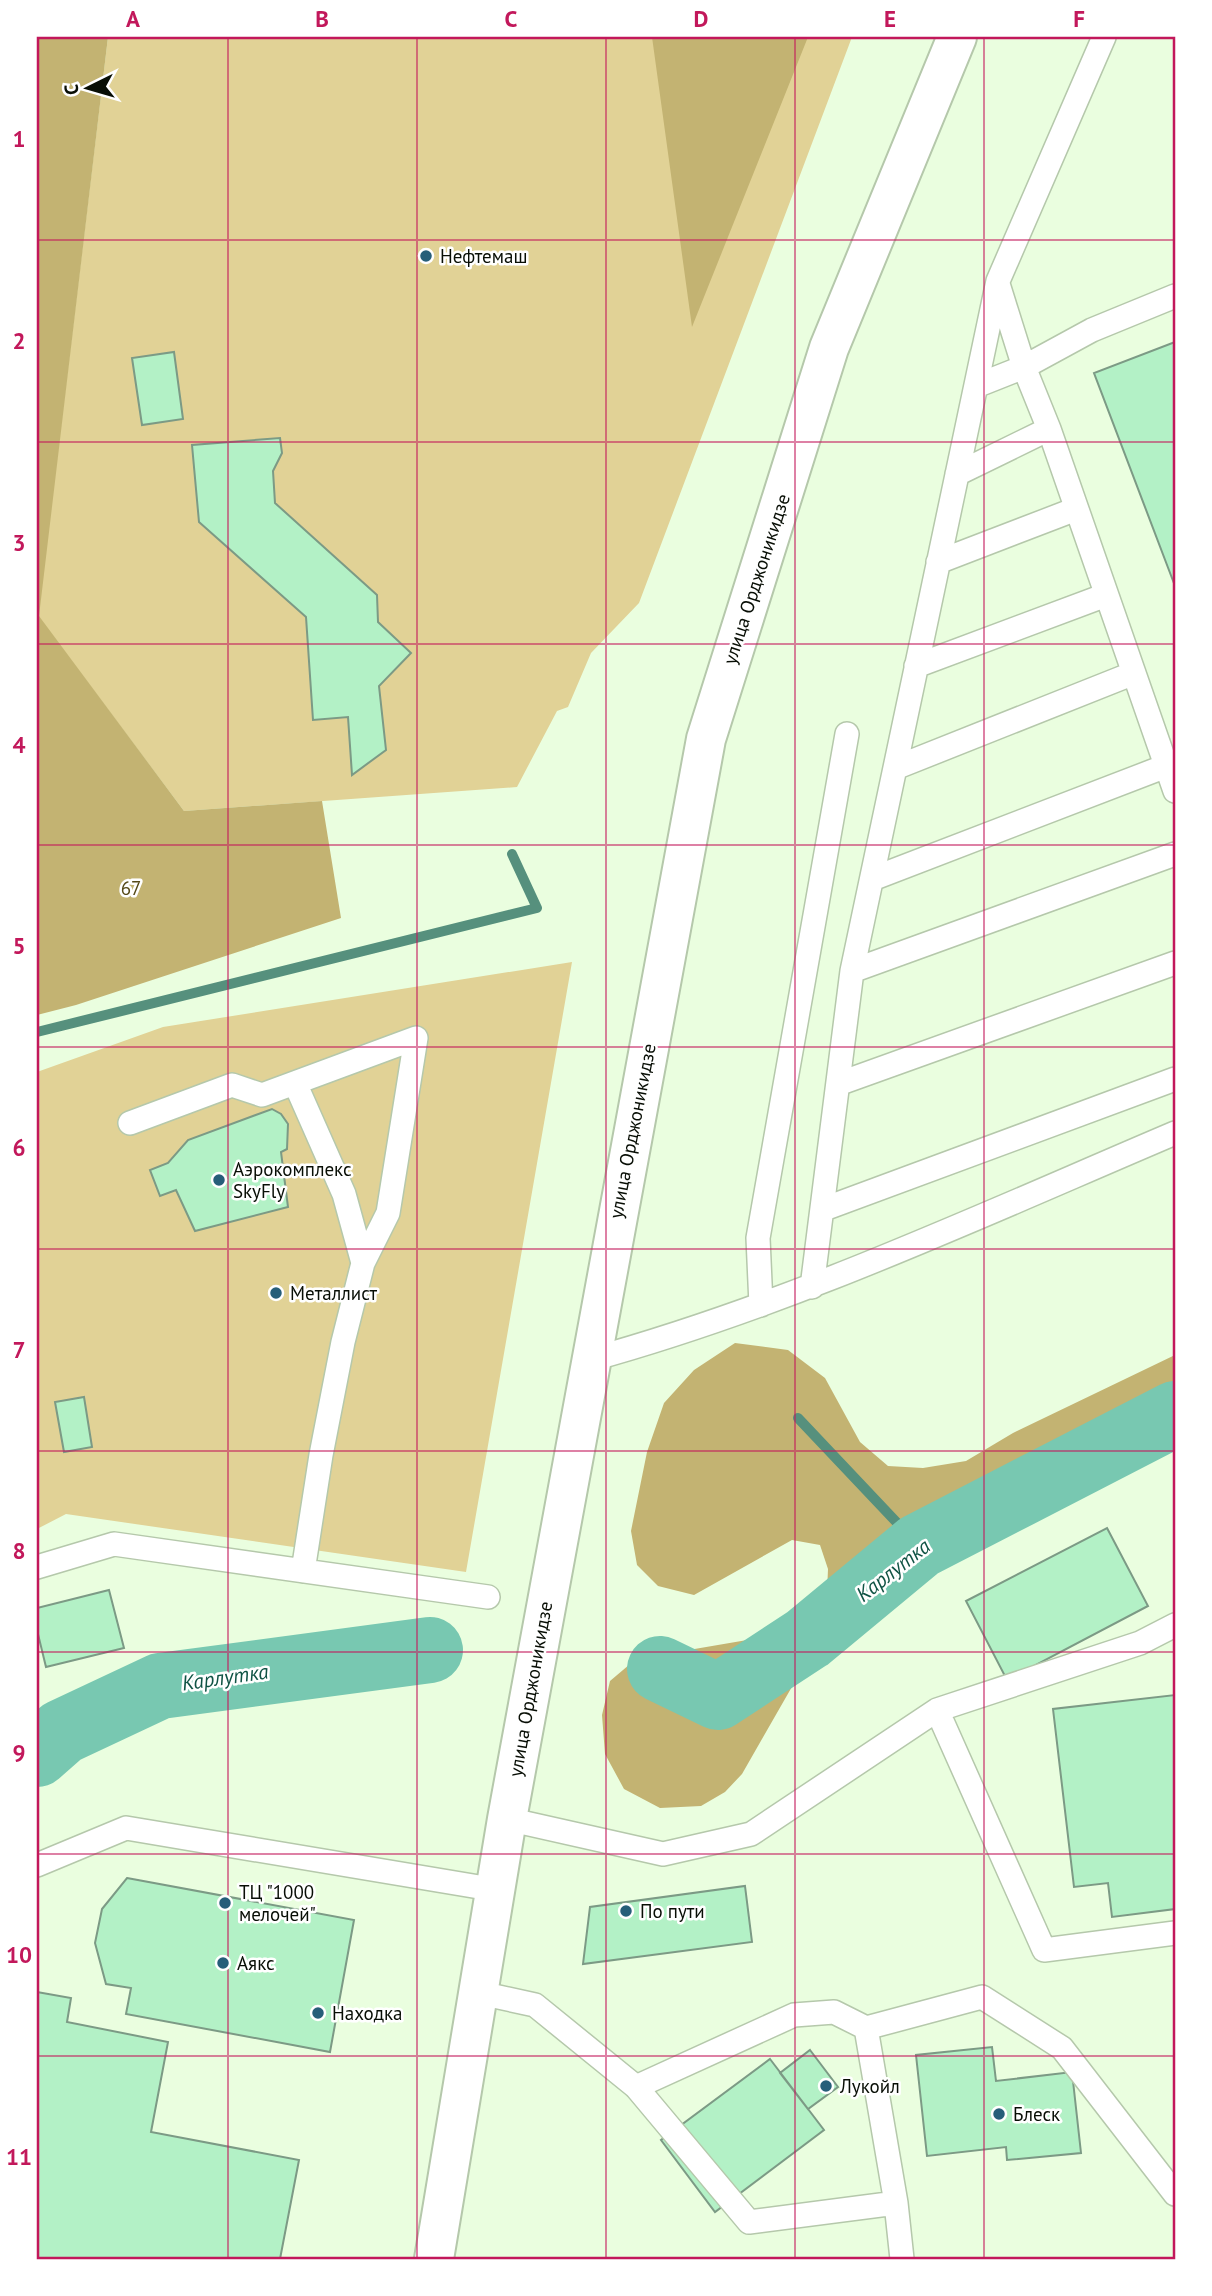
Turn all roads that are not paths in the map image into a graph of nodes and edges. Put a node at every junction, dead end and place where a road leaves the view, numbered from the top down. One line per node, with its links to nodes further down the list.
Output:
1 (957, 37): 31 (main road, улица Орджоникидзе)
2 (1104, 37): 3 (lane)
3 (998, 281): 5 (lane); 6 (lane)
4 (1175, 296): 5 (lane)
5 (1024, 367): 6 (lane); 7 (lane)
6 (975, 386): 8 (lane)
7 (1049, 429): 8 (lane); 9 (lane)
8 (957, 474): 10 (lane)
9 (1076, 509): 10 (lane); 11 (lane)
10 (938, 562): 12 (lane)
11 (1106, 595): 12 (lane); 13 (lane)
12 (916, 666): 16 (lane)
13 (1134, 673): 15 (lane); 16 (lane)
14 (847, 734): 30 (lane)
15 (1166, 766): 17 (lane); 19 (lane)
16 (895, 768): 19 (lane)
17 (1175, 791)
18 (1175, 855): 21 (lane)
19 (872, 879): 21 (lane)
20 (1175, 963): 24 (lane)
21 (852, 971): 24 (lane)
22 (1175, 1079): 27 (lane)
23 (295, 1083): 25 (lane); 28 (lane); 28 (lane)
24 (838, 1084): 27 (lane)
25 (130, 1123)
26 (1175, 1132): 29 (lane)
27 (824, 1209): 29 (lane)
28 (363, 1263): 33 (lane)
29 (812, 1287): 30 (lane)
30 (761, 1305): 31 (lane)
31 (589, 1360): 39 (main road, улица Орджоникидзе)
32 (37, 1567): 33 (lane)
33 (303, 1571): 34 (lane)
34 (488, 1597)
35 (1175, 1625): 37 (lane)
36 (1175, 1639): 37 (lane)
37 (1140, 1643): 38 (lane)
38 (937, 1710): 39 (lane); 42 (lane)
39 (507, 1819): 41 (main road, улица Орджоникидзе)
40 (37, 1865): 41 (lane)
41 (497, 1890): 43 (main road, улица Орджоникидзе)
42 (1175, 1933)
43 (480, 1993): 45 (lane); 48 (main road, улица Орджоникидзе)
44 (866, 2028): 45 (lane); 46 (lane); 47 (lane)
45 (636, 2087): 47 (lane)
46 (1175, 2194)
47 (896, 2203): 49 (lane)
48 (434, 2259)
49 (902, 2259)

